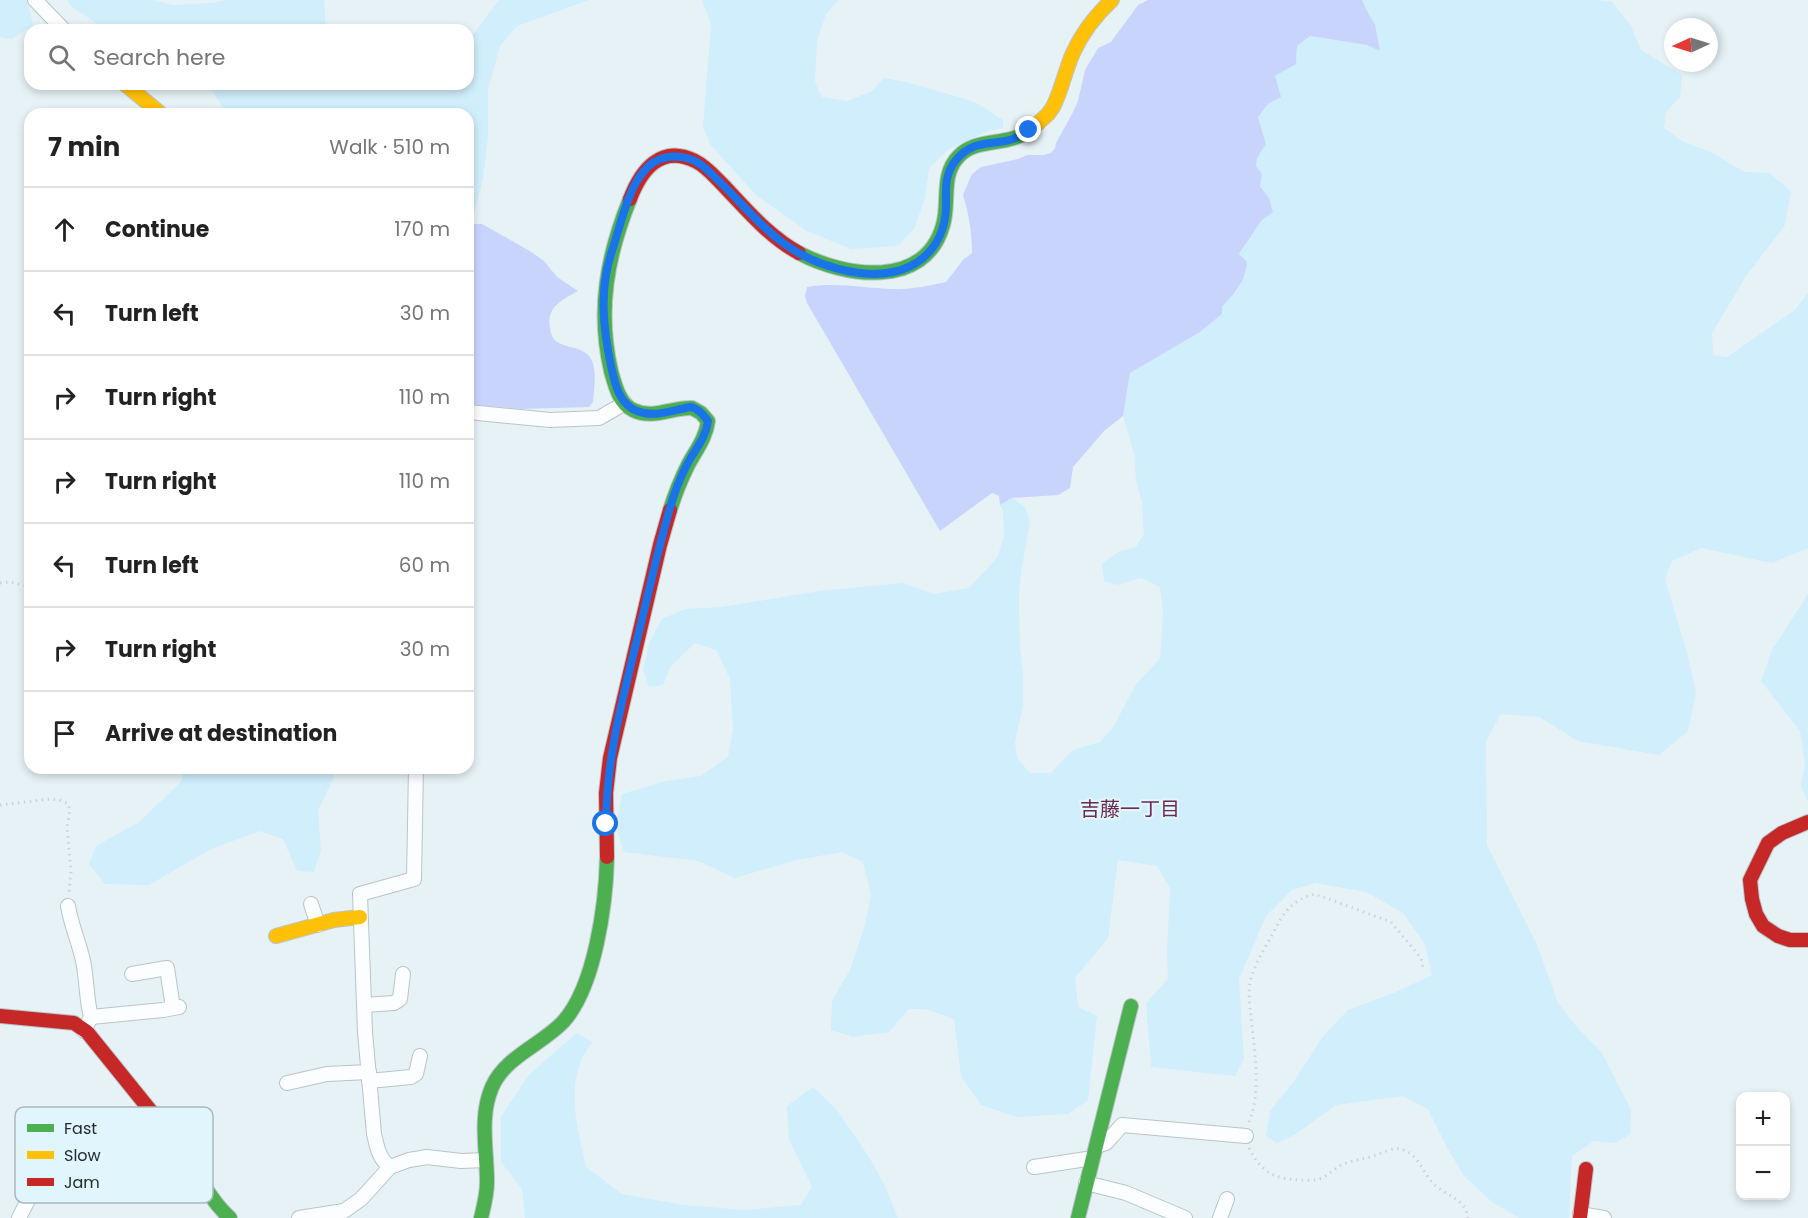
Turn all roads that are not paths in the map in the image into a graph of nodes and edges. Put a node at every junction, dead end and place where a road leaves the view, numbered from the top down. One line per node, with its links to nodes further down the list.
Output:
1 (35, 0): 3 (street)
2 (1112, 0): 6 (street)
3 (58, 24)
4 (132, 90): 5 (street)
5 (153, 108)
6 (625, 403): 7 (street); 29 (street)
7 (474, 414)
8 (416, 774): 12 (street)
9 (1808, 822): 15 (street)
10 (311, 904): 13 (street)
11 (68, 906): 21 (street)
12 (360, 917): 13 (street); 18 (street)
13 (318, 925): 14 (street)
14 (276, 936)
15 (1808, 940)
16 (132, 974): 21 (street)
17 (403, 975): 18 (street)
18 (364, 1005): 24 (street)
19 (1131, 1006): 28 (street)
20 (0, 1016): 22 (street)
21 (91, 1017): 22 (street)
22 (84, 1030): 26 (street)
23 (420, 1056): 24 (street)
24 (369, 1076): 25 (street); 30 (street)
25 (287, 1083)
26 (149, 1107)
27 (1246, 1136): 28 (street)
28 (1094, 1152): 31 (street); 33 (street)
29 (486, 1160): 30 (street); 41 (street)
30 (390, 1167): 40 (street)
31 (1034, 1167)
32 (1586, 1169): 37 (street)
33 (1086, 1183): 42 (street); 43 (street)
34 (1227, 1198): 44 (street)
35 (213, 1200): 39 (street)
36 (26, 1203): 38 (street)
37 (1580, 1216): 45 (street)
38 (19, 1218)
39 (230, 1218)
40 (299, 1218)
41 (481, 1218)
42 (1078, 1218)
43 (1185, 1218)
44 (1220, 1218)
45 (1604, 1218)

